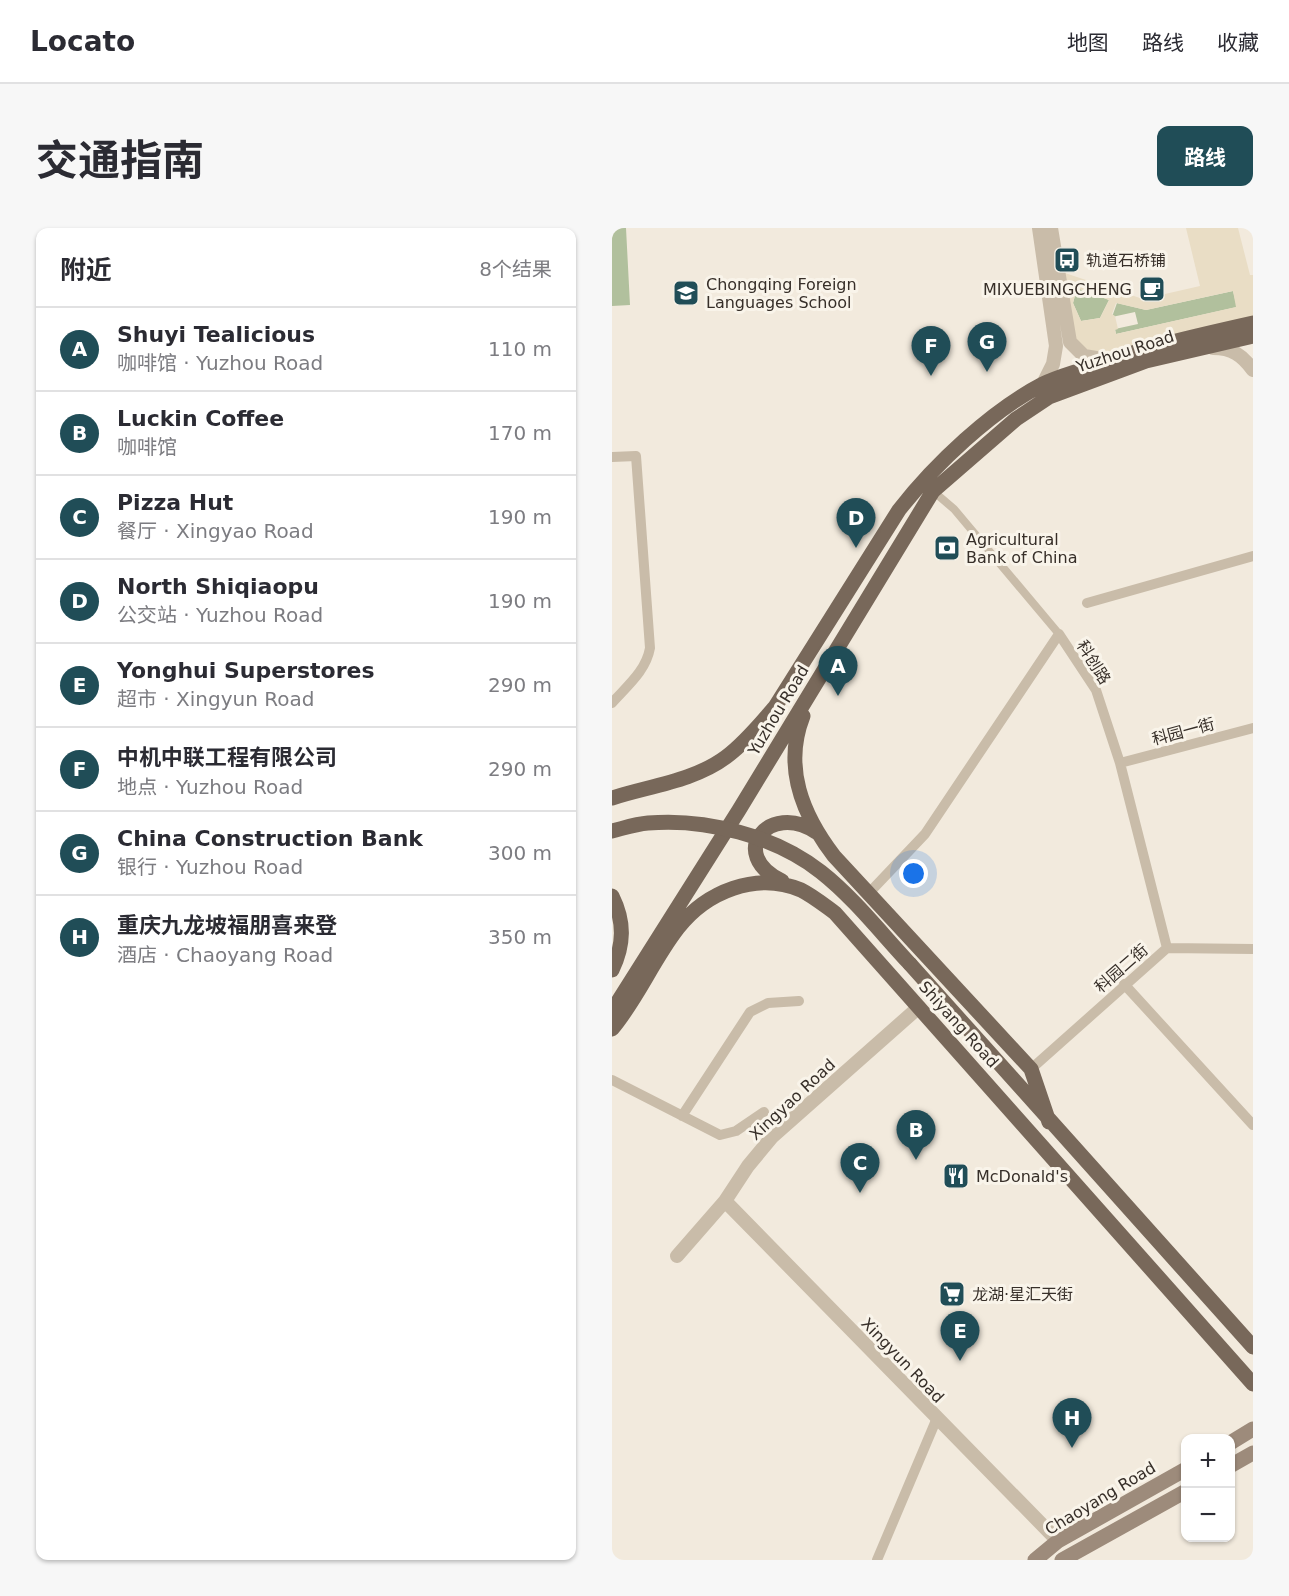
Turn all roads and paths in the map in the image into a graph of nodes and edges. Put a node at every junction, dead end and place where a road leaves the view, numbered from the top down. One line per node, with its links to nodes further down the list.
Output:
1 (1039, 228): 5 (street)
2 (1051, 228): 5 (street)
3 (1253, 323): 7 (main road, Yuzhou Road)
4 (1253, 336): 6 (main road, Yuzhou Road)
5 (1063, 344): 7 (street); 9 (street)
6 (1187, 350): 8 (street); 11 (main road, Yuzhou Road)
7 (1108, 360): 9 (main road, Yuzhou Road)
8 (1253, 370)
9 (1043, 384): 19 (main road, Yuzhou Road)
10 (612, 458): 16 (street)
11 (933, 491): 14 (street); 15 (main road, Yuzhou Road)
12 (1253, 556): 13 (street)
13 (1087, 603)
14 (1059, 634): 18 (street, 科创路); 23 (street, 科创路)
15 (814, 685): 21 (main road); 31 (main road, Yuzhou Road)
16 (612, 703)
17 (1253, 728): 18 (street, 科园一街)
18 (1120, 763): 25 (street, 科创路)
19 (612, 798)
20 (612, 831): 37 (main road, Shiyang Road, bridge)
21 (816, 832): 22 (main road); 23 (main road)
22 (801, 890): 30 (main road, Shiyang Road); 32 (main road, Shiyang Road)
23 (869, 893): 33 (main road)
24 (612, 896): 27 (main road)
25 (1167, 948): 26 (street, 科园二街); 28 (street, 科园二街)
26 (1253, 949)
27 (612, 970)
28 (1124, 984): 33 (street, 科园二街); 38 (street)
29 (799, 1001): 36 (street)
30 (920, 1007): 39 (street, Xingyao Road); 42 (main road, Shiyang Road)
31 (612, 1011)
32 (612, 1029)
33 (1031, 1069): 37 (main road)
34 (612, 1080): 36 (street)
35 (764, 1113): 36 (street)
36 (682, 1116)
37 (1049, 1122): 41 (main road, Shiyang Road)
38 (1253, 1125)
39 (725, 1201): 40 (street, Xingyao Road); 43 (street, Xingyun Road)
40 (677, 1256)
41 (1253, 1347)
42 (1253, 1384)
43 (937, 1418): 50 (street, Xingyun Road); 51 (street)
44 (1253, 1430): 45 (main road)
45 (1235, 1440)
46 (1253, 1453): 47 (main road)
47 (1235, 1463)
48 (1181, 1471): 50 (main road, Chaoyang Road)
49 (1181, 1493): 53 (main road, Chaoyang Road)
50 (1058, 1541): 52 (main road, Chaoyang Road)
51 (877, 1560)
52 (1035, 1560)
53 (1062, 1560)

